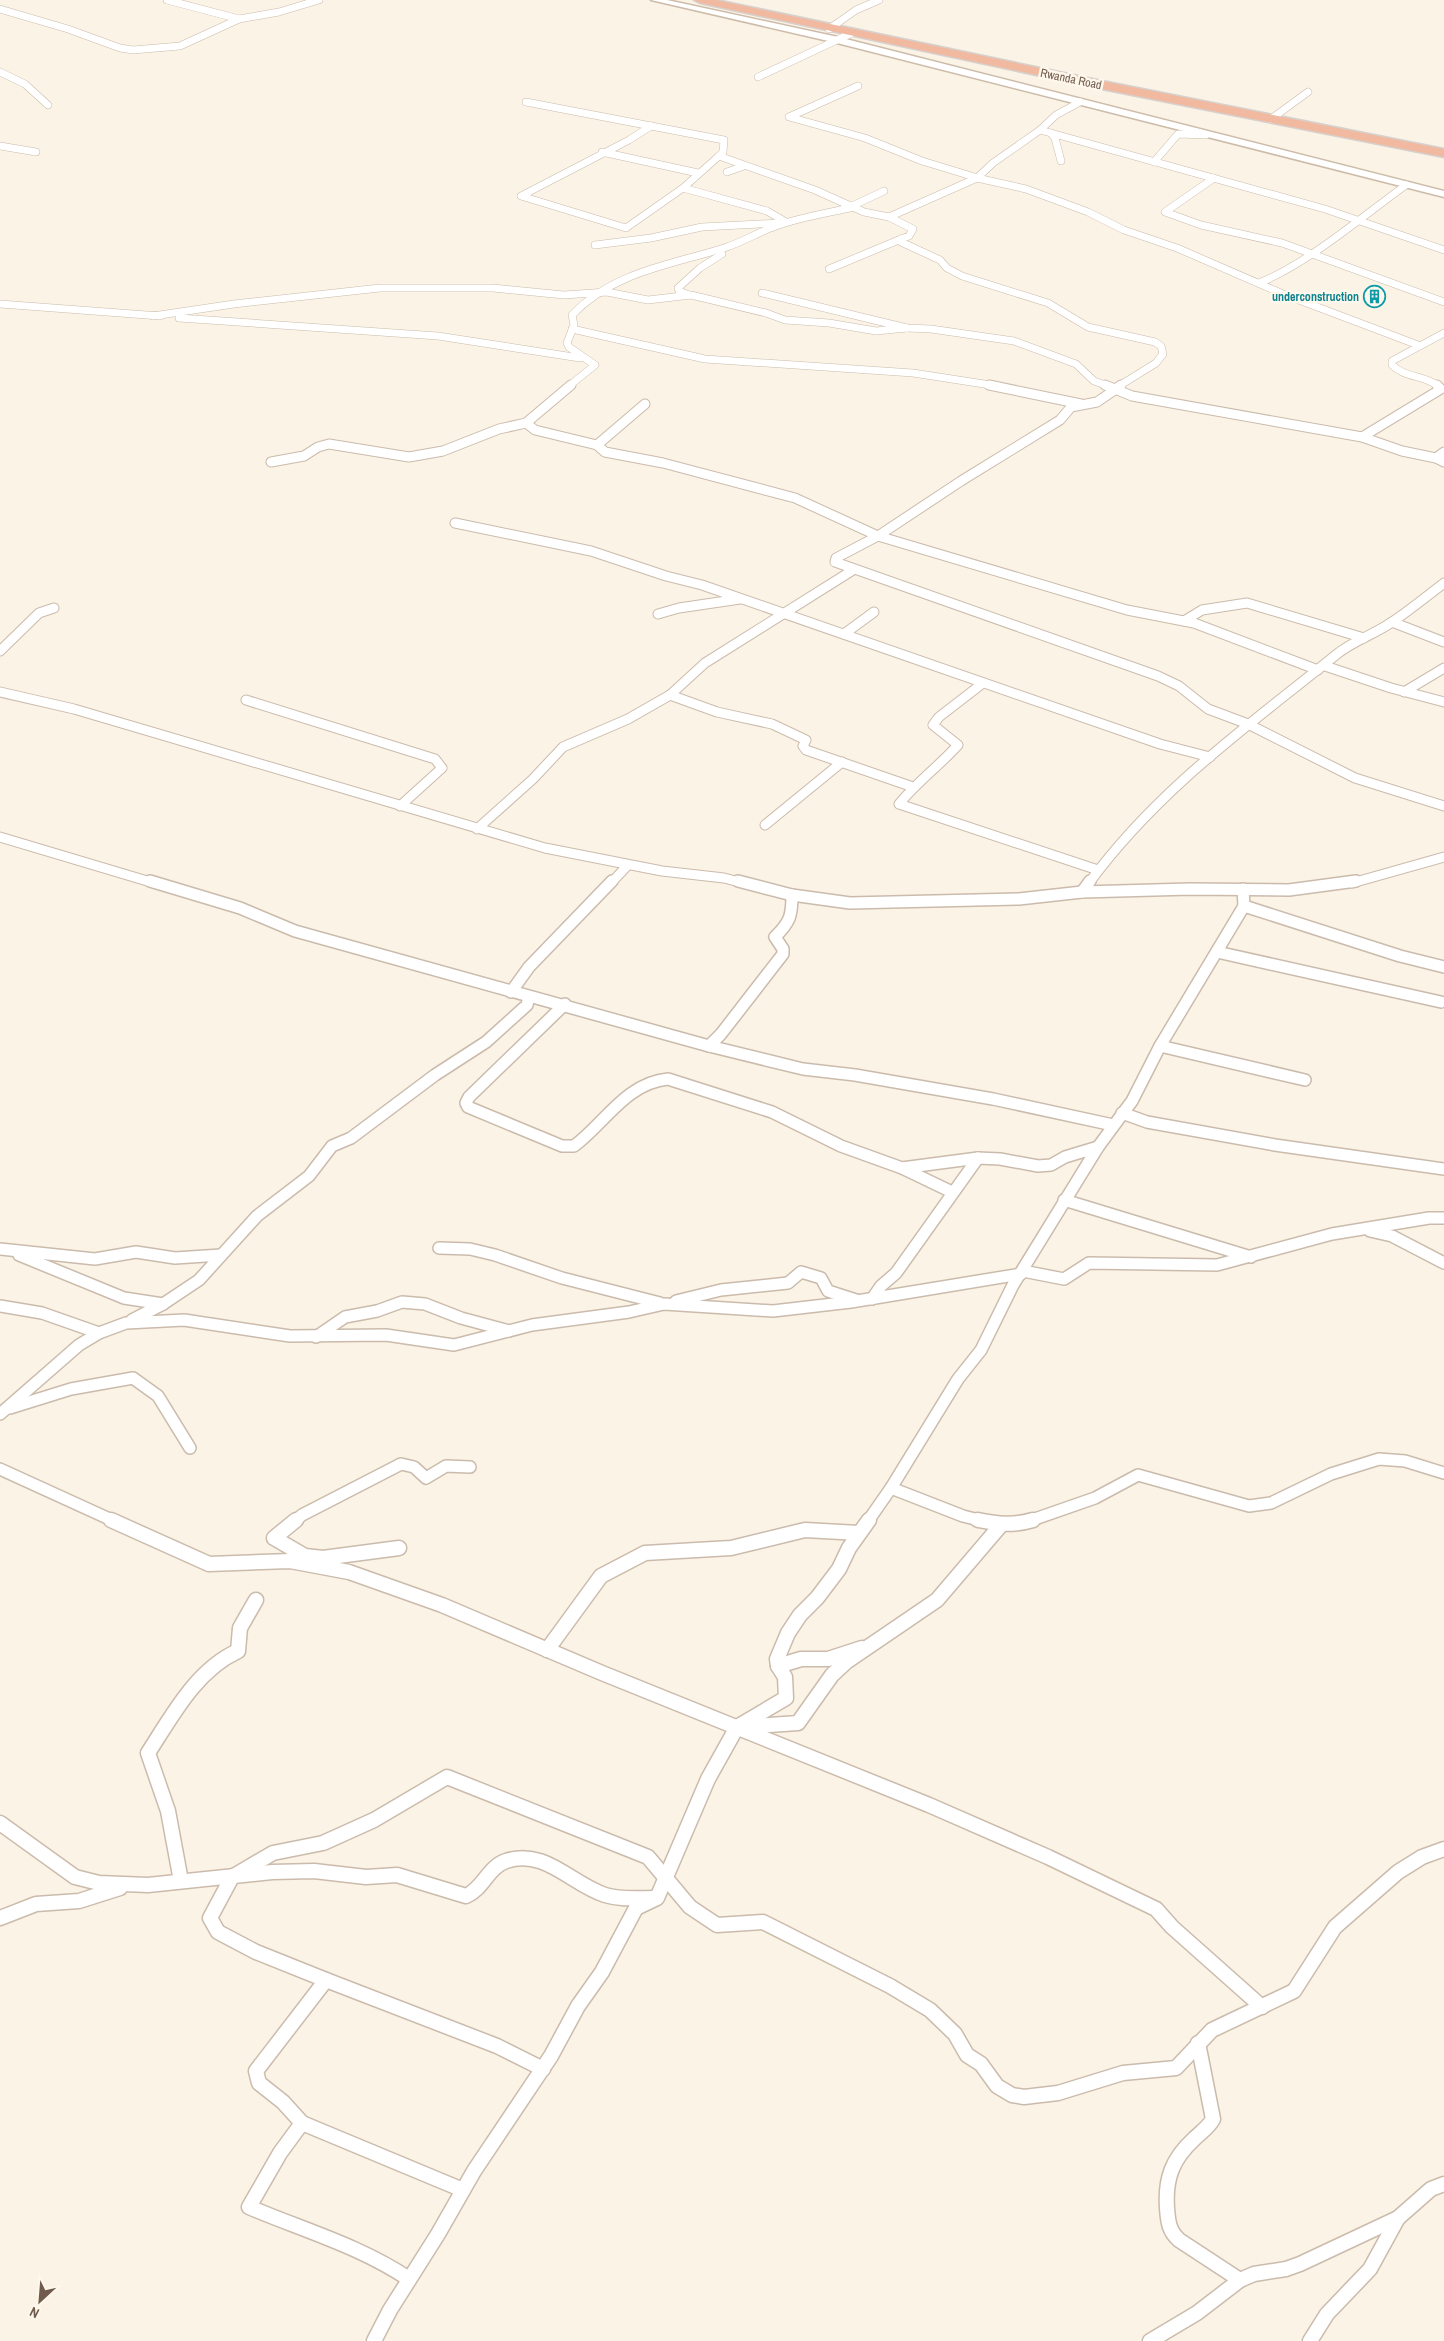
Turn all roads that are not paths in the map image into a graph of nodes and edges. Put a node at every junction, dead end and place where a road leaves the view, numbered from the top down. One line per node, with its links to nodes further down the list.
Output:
1 (167, 0): 7 (street)
2 (319, 0): 7 (street)
3 (655, 0): 10 (street)
4 (700, 0): 8 (highway, Rwanda Road)
5 (879, 0): 8 (street)
6 (0, 8): 7 (street)
7 (239, 19)
8 (829, 29): 9 (highway, Rwanda Road)
9 (852, 33): 10 (street); 18 (highway, Rwanda Road)
10 (838, 40): 12 (street); 16 (street)
11 (0, 72): 17 (street)
12 (758, 77)
13 (858, 86): 33 (street)
14 (1308, 92): 18 (street)
15 (526, 102): 19 (street)
16 (1080, 102): 20 (street); 22 (street)
17 (48, 105)
18 (1271, 119): 26 (highway, Rwanda Road)
19 (651, 126): 25 (street); 27 (street)
20 (1040, 130): 21 (street); 33 (street)
21 (1051, 133): 28 (street); 29 (street)
22 (1211, 134): 29 (street); 35 (street)
23 (0, 146): 24 (street)
24 (36, 152)
25 (602, 152): 32 (street); 36 (street)
26 (1444, 153)
27 (719, 156): 30 (street); 32 (street)
28 (1061, 161)
29 (1154, 162): 34 (street)
30 (744, 166): 31 (street); 41 (street)
31 (727, 172)
32 (698, 173): 36 (street)
33 (977, 178): 42 (street); 51 (street)
34 (1214, 178): 37 (street); 38 (street)
35 (1406, 185): 40 (street); 43 (street)
36 (683, 188): 44 (street)
37 (1251, 188): 38 (street); 43 (street)
38 (1195, 190): 49 (street)
39 (884, 191): 41 (street)
40 (1444, 194)
41 (853, 207): 42 (street); 44 (street)
42 (889, 218): 45 (street)
43 (1359, 221): 48 (street); 49 (street)
44 (788, 223): 46 (street); 47 (street)
45 (901, 239): 50 (street); 63 (street)
46 (595, 245)
47 (720, 250): 52 (street); 54 (street)
48 (1444, 250)
49 (1311, 253): 51 (street); 55 (street)
50 (829, 269)
51 (1259, 283): 61 (street)
52 (596, 292): 54 (street); 57 (street); 59 (street)
53 (762, 293): 58 (street)
54 (691, 296): 58 (street)
55 (1444, 302)
56 (0, 304): 57 (street)
57 (154, 316): 62 (street)
58 (907, 328): 63 (street)
59 (572, 329): 62 (street); 65 (street)
60 (1444, 333): 61 (street)
61 (1418, 345): 67 (street)
62 (588, 359): 66 (street)
63 (1115, 389): 65 (street); 67 (street)
64 (645, 404): 68 (street)
65 (1084, 404): 73 (street)
66 (526, 423): 68 (street); 71 (street)
67 (1362, 438): 70 (street)
68 (596, 445): 73 (street)
69 (1444, 452): 70 (street)
70 (1440, 460)
71 (271, 462)
72 (455, 523): 76 (street)
73 (878, 536): 74 (street); 81 (street)
74 (854, 570): 80 (street); 95 (street)
75 (1444, 584): 82 (street)
76 (744, 598): 79 (street); 80 (street)
77 (54, 608): 86 (street)
78 (874, 612): 83 (street)
79 (658, 614)
80 (787, 614): 83 (street); 92 (street)
81 (1184, 621): 84 (street); 87 (street)
82 (1392, 622): 84 (street); 85 (street)
83 (844, 634): 89 (street)
84 (1364, 638): 87 (street)
85 (1444, 642)
86 (0, 651)
87 (1321, 668): 91 (street); 95 (street)
88 (1444, 668): 91 (street)
89 (983, 683): 96 (street); 98 (street)
90 (0, 692): 99 (street)
91 (1404, 692): 94 (street)
92 (670, 695): 97 (street); 102 (street)
93 (246, 700): 99 (street)
94 (1444, 702)
95 (1248, 724): 96 (street); 100 (street)
96 (1210, 757): 106 (street)
97 (842, 762): 98 (street); 101 (street)
98 (913, 787): 106 (street)
99 (400, 806): 102 (street)
100 (1444, 806)
101 (765, 825)
102 (477, 829): 105 (street)
103 (0, 837): 113 (street)
104 (1444, 857): 107 (street)
105 (628, 865): 109 (street); 113 (street)
106 (1098, 870): 108 (street)
107 (1243, 889): 108 (street); 110 (street)
108 (1082, 892): 109 (street)
109 (792, 896): 117 (street)
110 (1244, 906): 111 (street); 112 (street)
111 (1217, 952): 115 (street); 118 (street)
112 (1444, 967)
113 (512, 992): 114 (street)
114 (529, 997): 116 (street); 132 (street)
115 (1441, 1002)
116 (564, 1004): 117 (street); 124 (street)
117 (709, 1046): 121 (street)
118 (1160, 1046): 119 (street); 120 (street)
119 (1305, 1080)
120 (1122, 1113): 121 (street); 125 (street)
121 (1114, 1126): 122 (street)
122 (1098, 1147): 123 (street); 127 (street)
123 (978, 1158): 124 (street); 126 (street)
124 (902, 1168): 126 (street)
125 (1444, 1169)
126 (952, 1192): 136 (street)
127 (1064, 1200): 133 (street); 135 (street)
128 (1444, 1218): 129 (street)
129 (1364, 1230): 133 (street); 134 (street)
130 (439, 1248): 138 (street)
131 (3, 1249): 132 (street); 137 (street)
132 (220, 1255): 137 (street)
133 (1250, 1257): 135 (street)
134 (1444, 1263)
135 (1022, 1272): 136 (street); 149 (street)
136 (866, 1300): 138 (street); 138 (street)
137 (163, 1304): 140 (street)
138 (667, 1304): 141 (street)
139 (0, 1306): 142 (street)
140 (126, 1323): 142 (street); 143 (street)
141 (509, 1331): 143 (street); 143 (street)
142 (99, 1333): 144 (street)
143 (316, 1337)
144 (3, 1412): 145 (street)
145 (190, 1448)
146 (470, 1467): 152 (street)
147 (0, 1469): 155 (street)
148 (1444, 1473): 150 (street)
149 (891, 1488): 150 (street); 151 (street)
150 (1001, 1525): 154 (street)
151 (859, 1533): 155 (street); 156 (street)
152 (399, 1548)
153 (256, 1600): 162 (street)
154 (866, 1647): 156 (street); 157 (street)
155 (547, 1650): 157 (street)
156 (778, 1666): 157 (street)
157 (737, 1727): 161 (street); 167 (street)
158 (0, 1823): 163 (street)
159 (1444, 1849): 167 (street)
160 (232, 1877): 161 (street); 162 (street); 164 (street); 166 (street)
161 (664, 1878): 164 (street); 168 (street)
162 (181, 1882): 163 (street)
163 (129, 1885): 165 (street)
164 (657, 1898): 169 (street)
165 (0, 1918)
166 (326, 1980): 169 (street); 170 (street)
167 (1262, 2006): 168 (street)
168 (1198, 2043): 175 (street)
169 (543, 2069): 172 (street)
170 (302, 2124): 172 (street); 174 (street)
171 (1444, 2184): 173 (street)
172 (463, 2190): 174 (street)
173 (1398, 2218): 175 (street); 176 (street)
174 (409, 2279): 177 (street)
175 (1240, 2280): 178 (street)
176 (1316, 2337)
177 (374, 2341)
178 (1150, 2341)

